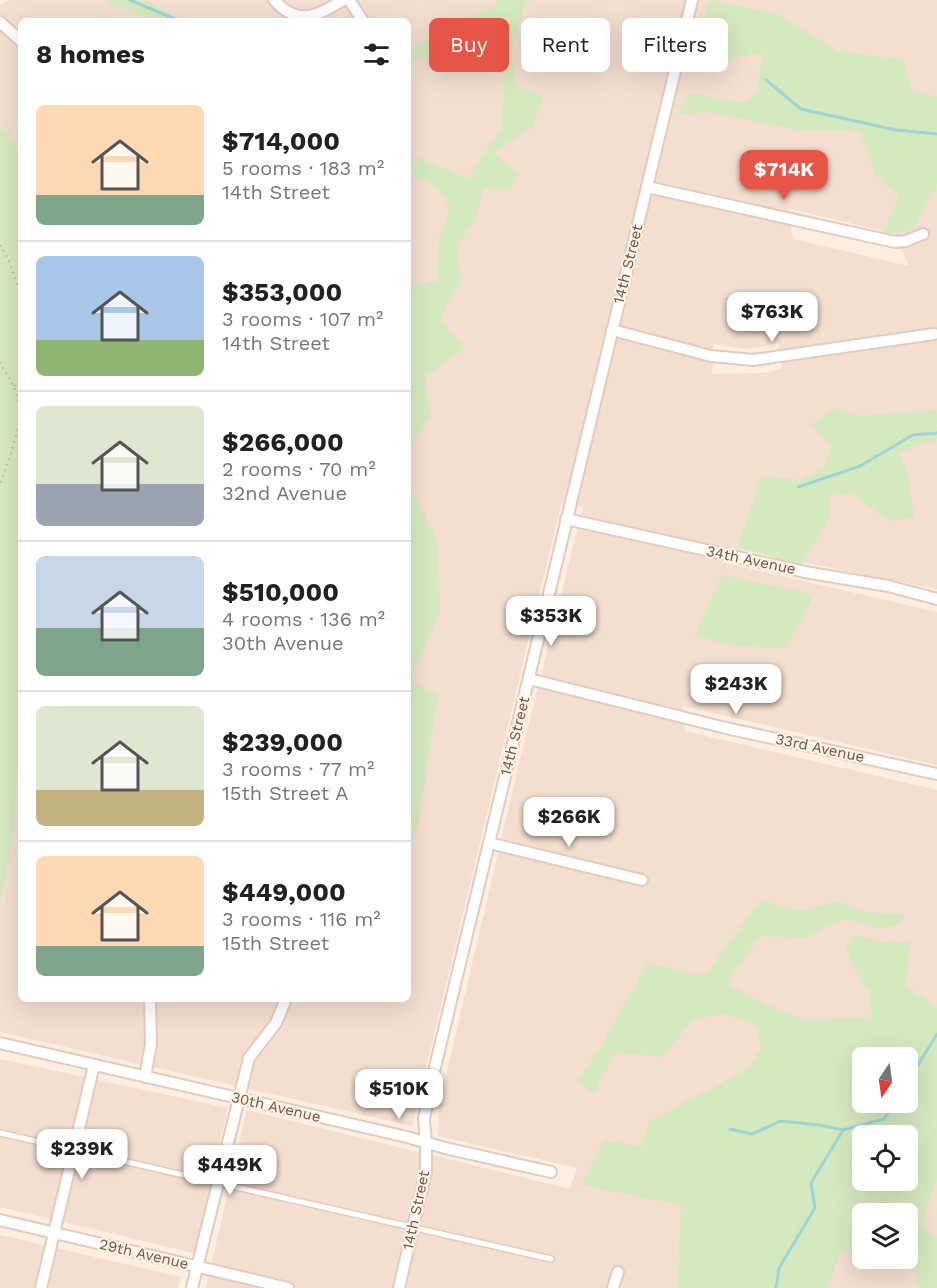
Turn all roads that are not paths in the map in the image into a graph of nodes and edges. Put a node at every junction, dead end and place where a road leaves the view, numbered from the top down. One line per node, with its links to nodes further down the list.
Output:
1 (274, 0): 2 (street)
2 (343, 0)
3 (349, 0): 5 (street)
4 (692, 0): 8 (street, 14th Street)
5 (361, 18)
6 (0, 22): 7 (street)
7 (18, 38)
8 (647, 187): 9 (street); 10 (street, 14th Street)
9 (923, 234)
10 (612, 330): 11 (street); 12 (street, 14th Street)
11 (934, 334)
12 (566, 519): 13 (street, 34th Avenue); 14 (street, 14th Street)
13 (937, 599)
14 (529, 679): 15 (street, 33rd Avenue); 16 (street, 14th Street)
15 (937, 774)
16 (489, 843): 17 (street); 25 (street, 14th Street)
17 (642, 880)
18 (150, 1002): 22 (street)
19 (285, 1002): 23 (street)
20 (0, 1043): 21 (street, 30th Avenue)
21 (94, 1065): 22 (street, 30th Avenue); 26 (street)
22 (145, 1077): 23 (street, 30th Avenue)
23 (239, 1098): 25 (street, 30th Avenue); 28 (street)
24 (0, 1132): 26 (lane)
25 (426, 1142): 27 (street, 30th Avenue); 30 (street, 14th Street)
26 (75, 1149): 28 (lane); 31 (street)
27 (551, 1172)
28 (218, 1182): 30 (lane); 33 (street)
29 (0, 1220): 31 (street, 29th Avenue)
30 (414, 1228): 32 (lane); 38 (street, 14th Street)
31 (54, 1232): 33 (street, 29th Avenue); 35 (street)
32 (551, 1259)
33 (197, 1266): 36 (street); 37 (street, 29th Avenue)
34 (618, 1272): 39 (street)
35 (40, 1288)
36 (192, 1288)
37 (288, 1288)
38 (399, 1288)
39 (613, 1288)

